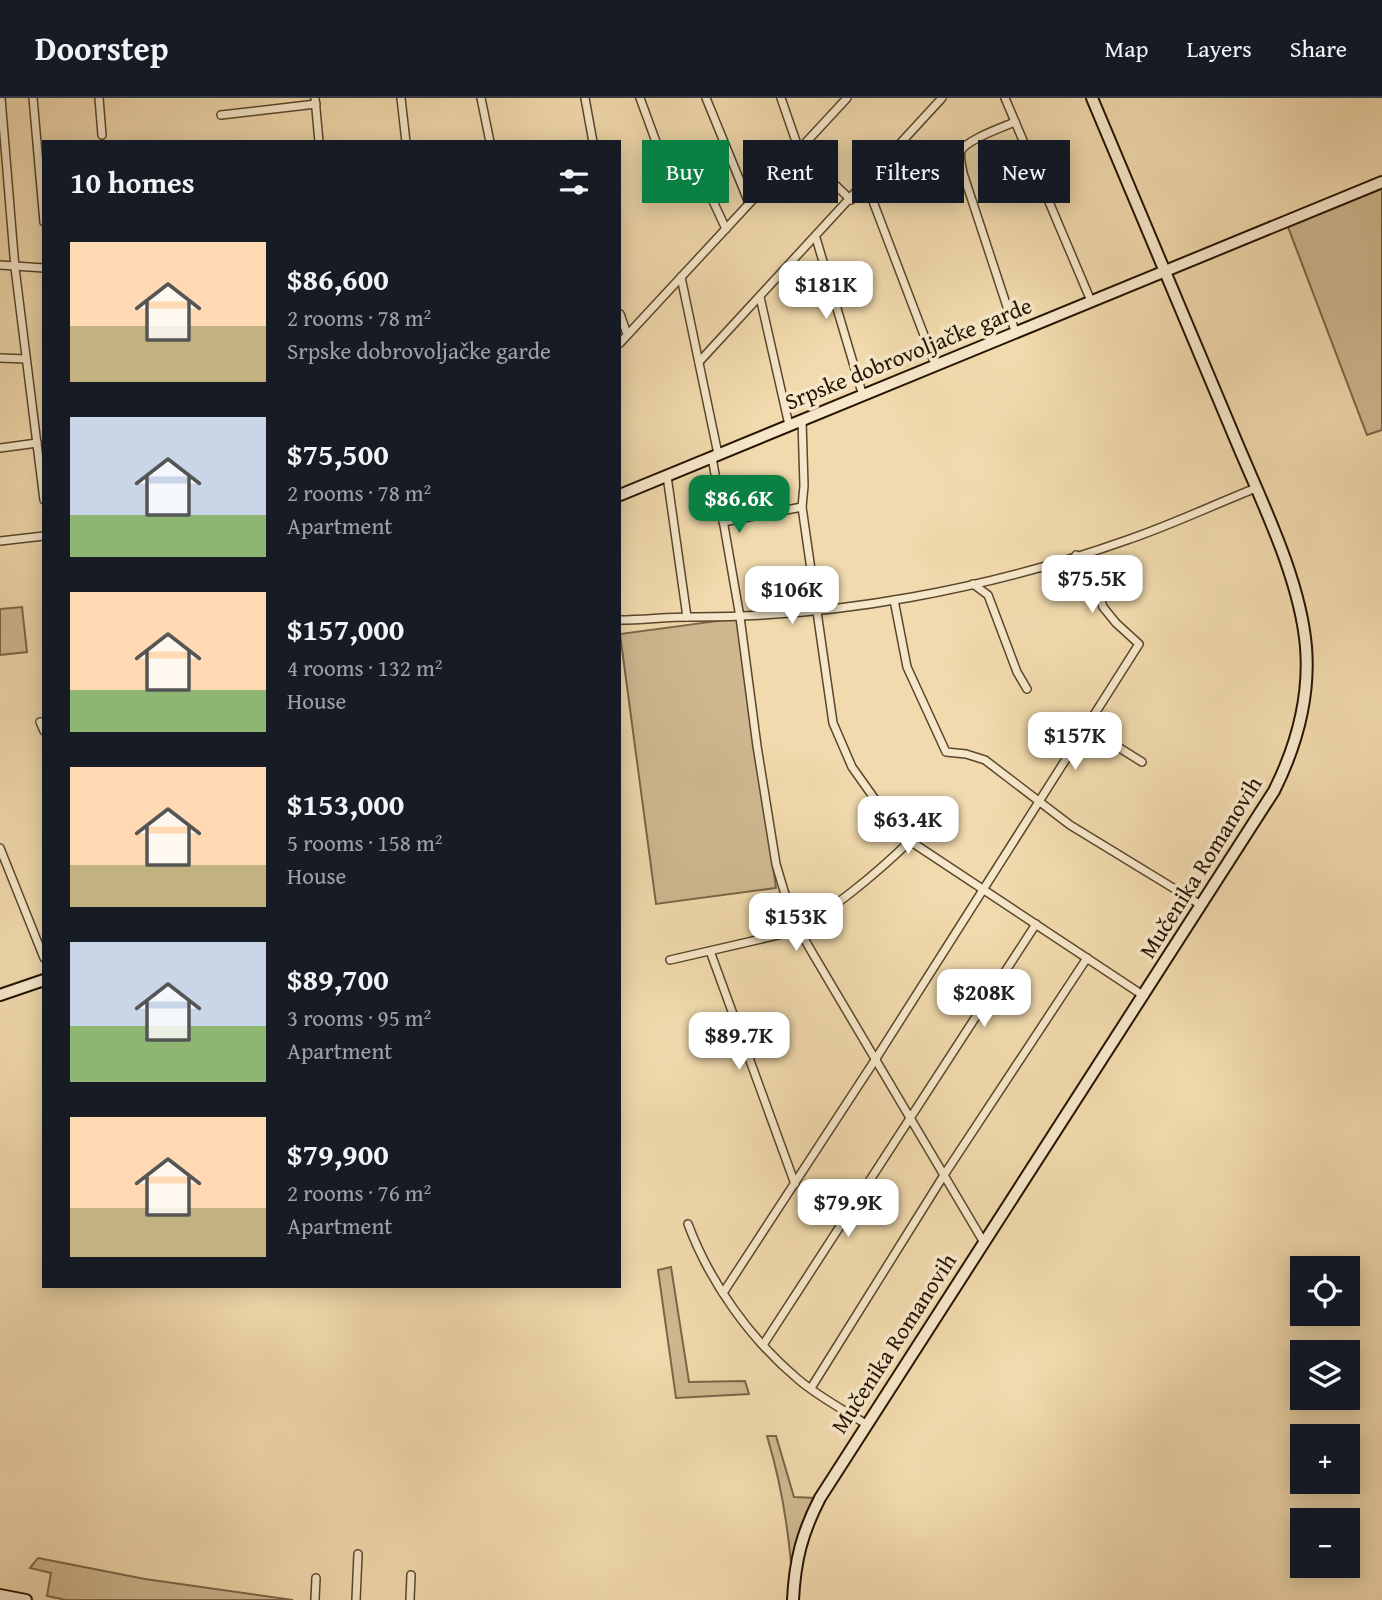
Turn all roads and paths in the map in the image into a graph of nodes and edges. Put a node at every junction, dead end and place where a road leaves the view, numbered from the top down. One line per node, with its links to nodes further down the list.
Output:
1 (1, 98): 32 (street)
2 (33, 98): 28 (street)
3 (99, 98): 17 (street)
4 (401, 98): 19 (street)
5 (481, 98): 20 (street)
6 (585, 98): 21 (street)
7 (640, 98): 34 (street)
8 (706, 98): 26 (street)
9 (781, 98): 22 (street)
10 (847, 98): 23 (street)
11 (942, 98): 24 (street)
12 (1005, 98): 16 (street)
13 (1091, 98): 39 (street, Mučenika Romanovih)
14 (315, 101): 15 (street); 18 (street)
15 (221, 115)
16 (1015, 122): 42 (street); 44 (street)
17 (102, 135)
18 (318, 140)
19 (406, 140)
20 (490, 140)
21 (593, 140)
22 (796, 140)
23 (808, 140)
24 (904, 140)
25 (1382, 182): 39 (street, Srpske dobrovoljačke garde)
26 (743, 188)
27 (838, 188): 29 (street)
28 (42, 199)
29 (851, 200): 35 (street)
30 (749, 203): 34 (street)
31 (874, 203): 50 (street)
32 (11, 215): 33 (street); 37 (street)
33 (0, 216)
34 (726, 229): 40 (street)
35 (816, 238): 41 (street); 51 (street)
36 (0, 265): 37 (street)
37 (15, 268): 38 (street); 48 (street)
38 (42, 268)
39 (1165, 271): 42 (street, Srpske dobrovoljačke garde); 59 (street, Mučenika Romanovih)
40 (681, 277): 45 (street); 49 (street)
41 (760, 297): 49 (street); 53 (street)
42 (1091, 301): 44 (street, Srpske dobrovoljačke garde)
43 (621, 317): 45 (street)
44 (1015, 331): 50 (street, Srpske dobrovoljačke garde)
45 (627, 334): 46 (street)
46 (621, 342)
47 (0, 358): 48 (street)
48 (26, 359): 54 (street)
49 (699, 362): 56 (street)
50 (935, 364): 51 (street, Srpske dobrovoljačke garde)
51 (863, 396): 52 (street, Srpske dobrovoljačke garde)
52 (802, 420): 53 (street, Srpske dobrovoljačke garde); 61 (street)
53 (789, 425): 56 (street, Srpske dobrovoljačke garde)
54 (37, 443): 55 (street); 58 (street)
55 (0, 448)
56 (715, 456): 57 (street, Srpske dobrovoljačke garde); 62 (street)
57 (667, 475): 60 (street, Srpske dobrovoljačke garde); 73 (street)
58 (42, 484)
59 (1256, 488): 65 (street); 86 (street, Mučenika Romanovih)
60 (621, 495)
61 (802, 508): 62 (street); 72 (street)
62 (723, 522): 74 (street)
63 (42, 536): 64 (street)
64 (0, 541)
65 (1091, 551): 66 (street); 67 (street)
66 (1076, 555): 67 (street); 68 (street)
67 (1089, 562): 79 (street)
68 (996, 578): 69 (street); 70 (street)
69 (973, 584): 70 (street); 71 (street)
70 (988, 594): 76 (street)
71 (894, 600): 72 (street); 81 (street)
72 (816, 610): 74 (street); 82 (street)
73 (687, 617): 74 (street); 75 (street)
74 (740, 617): 88 (street)
75 (621, 620)
76 (1027, 689)
77 (40, 722): 78 (street)
78 (42, 726)
79 (1086, 727): 80 (street); 81 (street)
80 (1142, 762)
81 (1040, 801): 85 (street); 86 (street)
82 (911, 841): 85 (street); 88 (street)
83 (0, 849): 84 (street)
84 (3, 866): 90 (street)
85 (984, 890): 87 (street); 96 (street)
86 (1201, 905): 95 (street, Mučenika Romanovih)
87 (1036, 924): 91 (street); 97 (street)
88 (799, 928): 89 (street); 96 (street)
89 (710, 951): 92 (street); 99 (street)
90 (42, 954)
91 (1087, 958): 95 (street); 98 (street)
92 (670, 960)
93 (42, 981): 94 (street)
94 (0, 995)
95 (1144, 996): 101 (street, Mučenika Romanovih)
96 (875, 1060): 97 (street); 99 (street)
97 (910, 1118): 98 (street); 103 (street)
98 (944, 1175): 101 (street); 104 (street)
99 (795, 1184): 102 (street)
100 (688, 1224): 102 (street)
101 (983, 1241): 105 (street, Mučenika Romanovih)
102 (723, 1293): 103 (street)
103 (763, 1345): 104 (street)
104 (811, 1388): 105 (street)
105 (866, 1424): 114 (street, Mučenika Romanovih)
106 (358, 1554): 112 (street)
107 (411, 1575): 113 (street)
108 (317, 1578): 111 (street)
109 (0, 1595): 110 (street)
110 (26, 1600)
111 (315, 1600)
112 (356, 1600)
113 (410, 1600)
114 (793, 1600)

